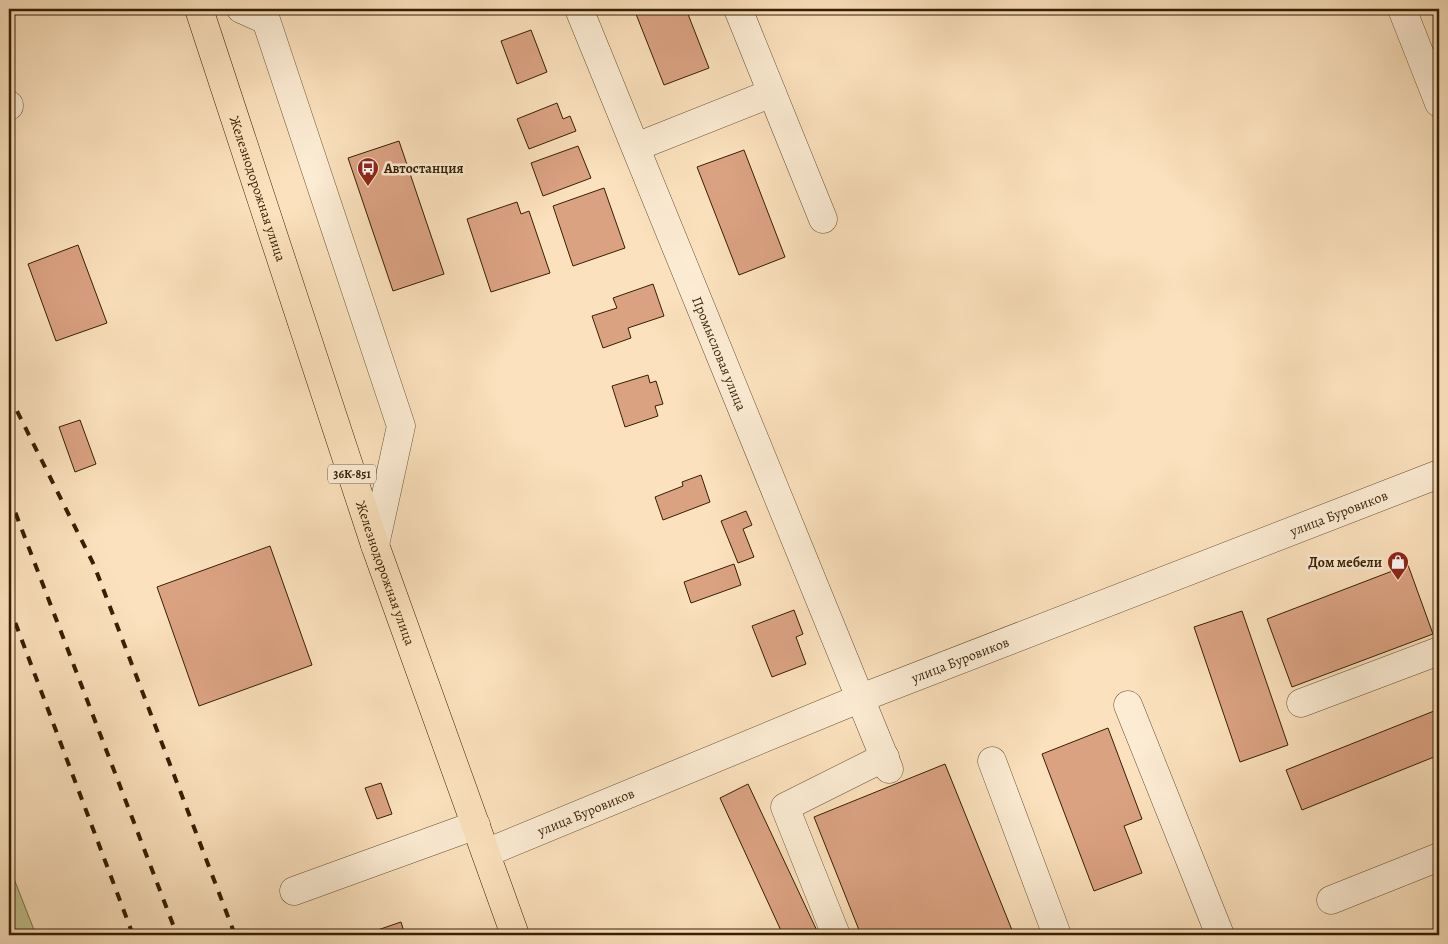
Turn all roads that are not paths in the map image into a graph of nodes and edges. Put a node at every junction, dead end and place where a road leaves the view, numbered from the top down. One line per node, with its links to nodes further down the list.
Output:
1 (199, 9): 11 (main road, Железнодорожная улица / 36К-851)
2 (241, 9): 11 (street)
3 (579, 9): 8 (street, Промысловая улица)
4 (738, 9): 6 (street)
5 (1402, 9): 7 (street)
6 (772, 93): 8 (street); 9 (street)
7 (1439, 103)
8 (636, 147): 13 (street, Промысловая улица)
9 (823, 219)
10 (1439, 474): 13 (street, улица Буровиков)
11 (375, 545): 17 (main road, Железнодорожная улица / 36К-851)
12 (1439, 651): 14 (street)
13 (861, 698): 18 (street, улица Буровиков); 24 (street, Промысловая улица)
14 (1301, 703)
15 (1128, 705): 22 (street)
16 (992, 761): 25 (street)
17 (476, 825): 18 (main road, Железнодорожная улица / 36К-851); 20 (street)
18 (486, 853): 23 (main road, Железнодорожная улица / 36К-851)
19 (1439, 857): 21 (street)
20 (294, 891)
21 (1330, 900)
22 (1214, 933)
23 (515, 935)
24 (836, 935)
25 (1057, 935)

